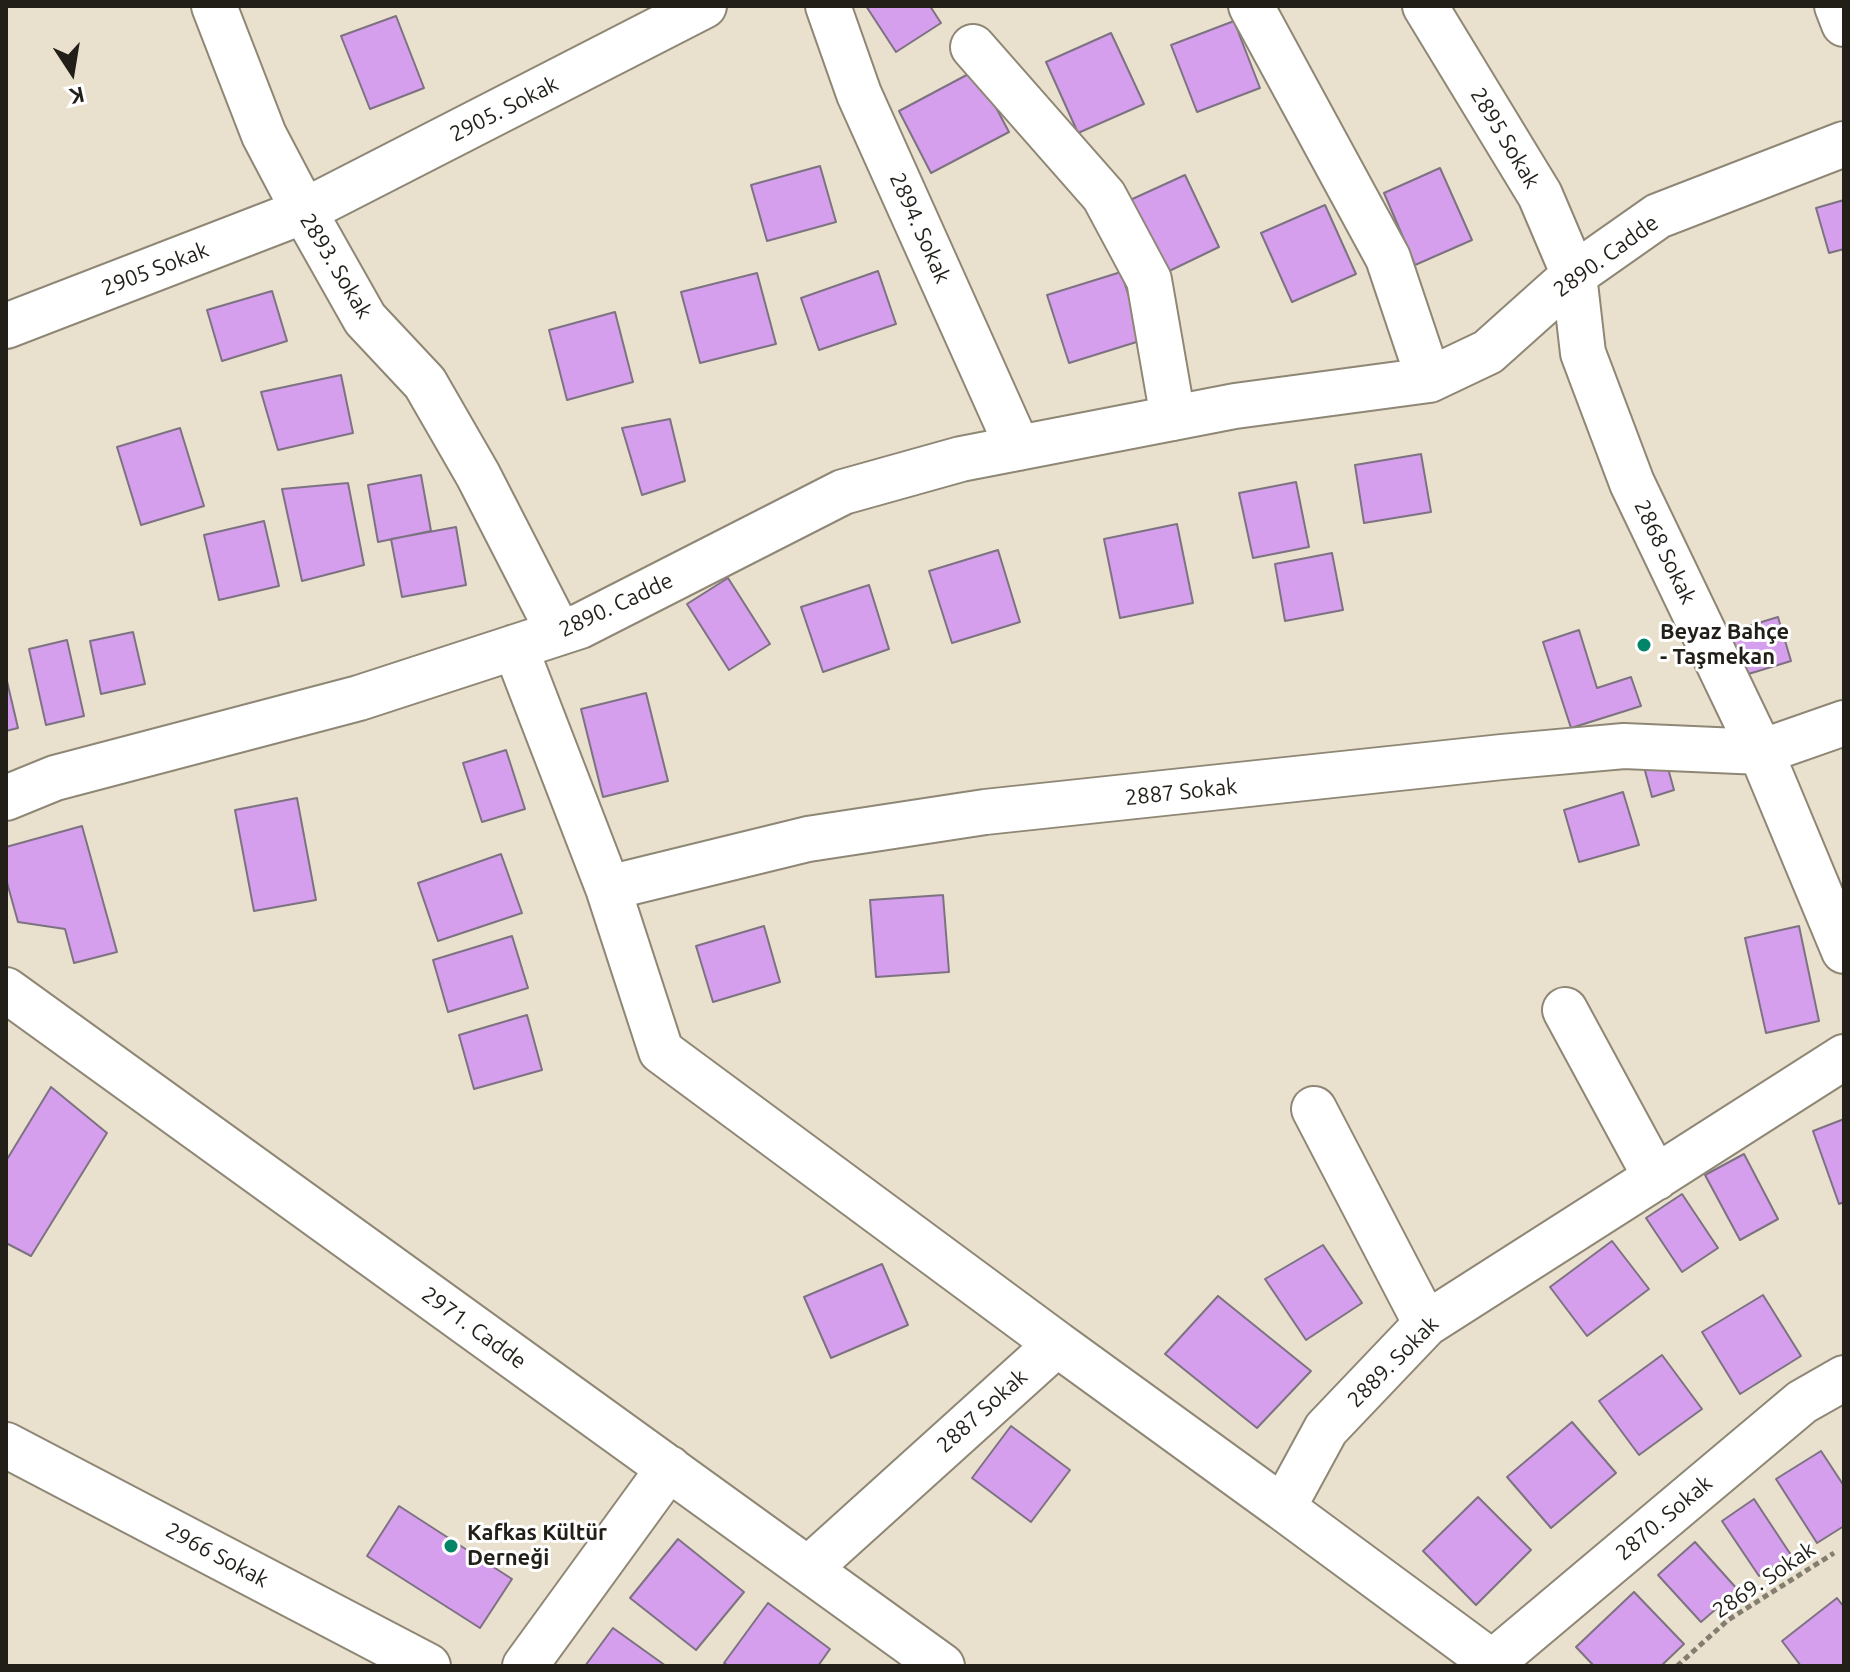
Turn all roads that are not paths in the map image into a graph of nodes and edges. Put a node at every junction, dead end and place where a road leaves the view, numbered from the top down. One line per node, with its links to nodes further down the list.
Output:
1 (214, 6): 10 (street, 2893. Sokak)
2 (704, 6): 10 (street, 2905. Sokak)
3 (828, 6): 15 (street, 2894. Sokak)
4 (1251, 6): 13 (street)
5 (1425, 6): 11 (street, 2895 Sokak)
6 (1837, 6): 7 (street)
7 (1844, 24)
8 (973, 47): 14 (street)
9 (1844, 144): 11 (street, 2890. Cadde)
10 (304, 211): 12 (street, 2905 Sokak); 16 (street, 2893. Sokak)
11 (1574, 275): 13 (street, 2890. Cadde); 19 (street, 2868 Sokak)
12 (6, 326)
13 (1429, 380): 14 (street, 2890. Cadde)
14 (1173, 418): 15 (street, 2890. Cadde)
15 (1018, 448): 16 (street, 2890. Cadde)
16 (559, 633): 17 (street, 2890. Cadde)
17 (515, 647): 20 (street, 2890. Cadde); 21 (street)
18 (1844, 723): 19 (street)
19 (1761, 752): 21 (street, 2887 Sokak); 22 (street, 2868 Sokak)
20 (6, 798)
21 (608, 888): 29 (street)
22 (1844, 951)
23 (6, 990): 32 (street, 2971. Cadde)
24 (1565, 1010): 27 (street)
25 (1844, 1057): 27 (street, 2889. Sokak)
26 (1314, 1109): 28 (street)
27 (1656, 1178): 28 (street, 2889. Sokak)
28 (1426, 1324): 33 (street, 2889. Sokak)
29 (1057, 1344): 33 (street); 34 (street, 2887 Sokak)
30 (1844, 1378): 35 (street, 2870. Sokak)
31 (6, 1445): 36 (street, 2966 Sokak)
32 (669, 1468): 34 (street, 2971. Cadde); 37 (street)
33 (1283, 1508): 35 (street)
34 (808, 1569): 38 (street, 2971. Cadde)
35 (1492, 1665)
36 (428, 1666)
37 (525, 1666)
38 (942, 1666)

